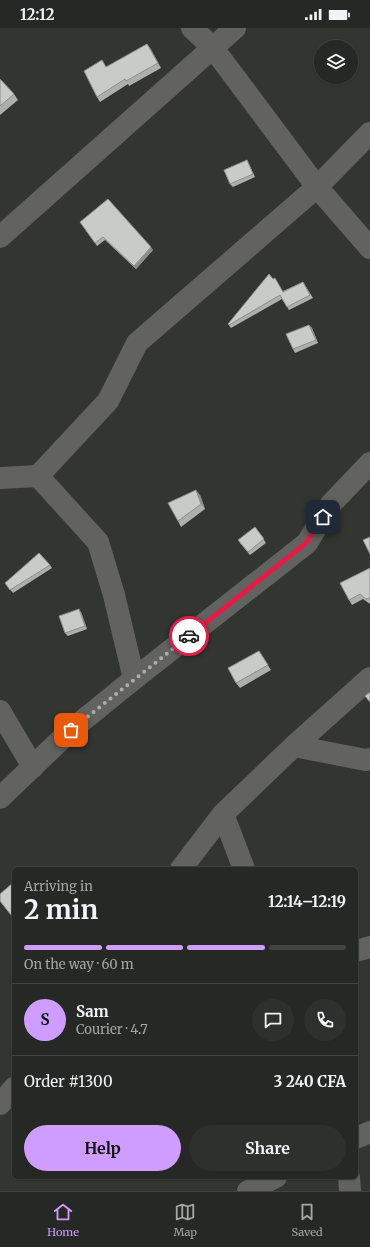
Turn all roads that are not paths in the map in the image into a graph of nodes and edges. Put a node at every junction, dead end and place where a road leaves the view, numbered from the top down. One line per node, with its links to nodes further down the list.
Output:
1 (192, 28): 3 (street)
2 (235, 28): 3 (street)
3 (213, 48): 5 (street); 6 (street)
4 (370, 133): 5 (street)
5 (317, 187): 7 (street); 9 (street)
6 (0, 237)
7 (370, 248)
8 (370, 463): 12 (street)
9 (38, 476): 10 (street); 12 (street)
10 (0, 478)
11 (370, 678): 14 (street)
12 (134, 679): 16 (street)
13 (0, 710): 16 (street)
14 (294, 746): 15 (street); 18 (street)
15 (370, 759)
16 (33, 767): 17 (street)
17 (0, 798)
18 (223, 814): 19 (street); 20 (street)
19 (183, 867)
20 (243, 867)
21 (370, 947): 22 (street)
22 (358, 950)
23 (12, 1090): 24 (street)
24 (0, 1104)
25 (370, 1132): 26 (street)
26 (358, 1137)
27 (272, 1179): 29 (street)
28 (349, 1179): 30 (street)
29 (248, 1191)
30 (350, 1191)

